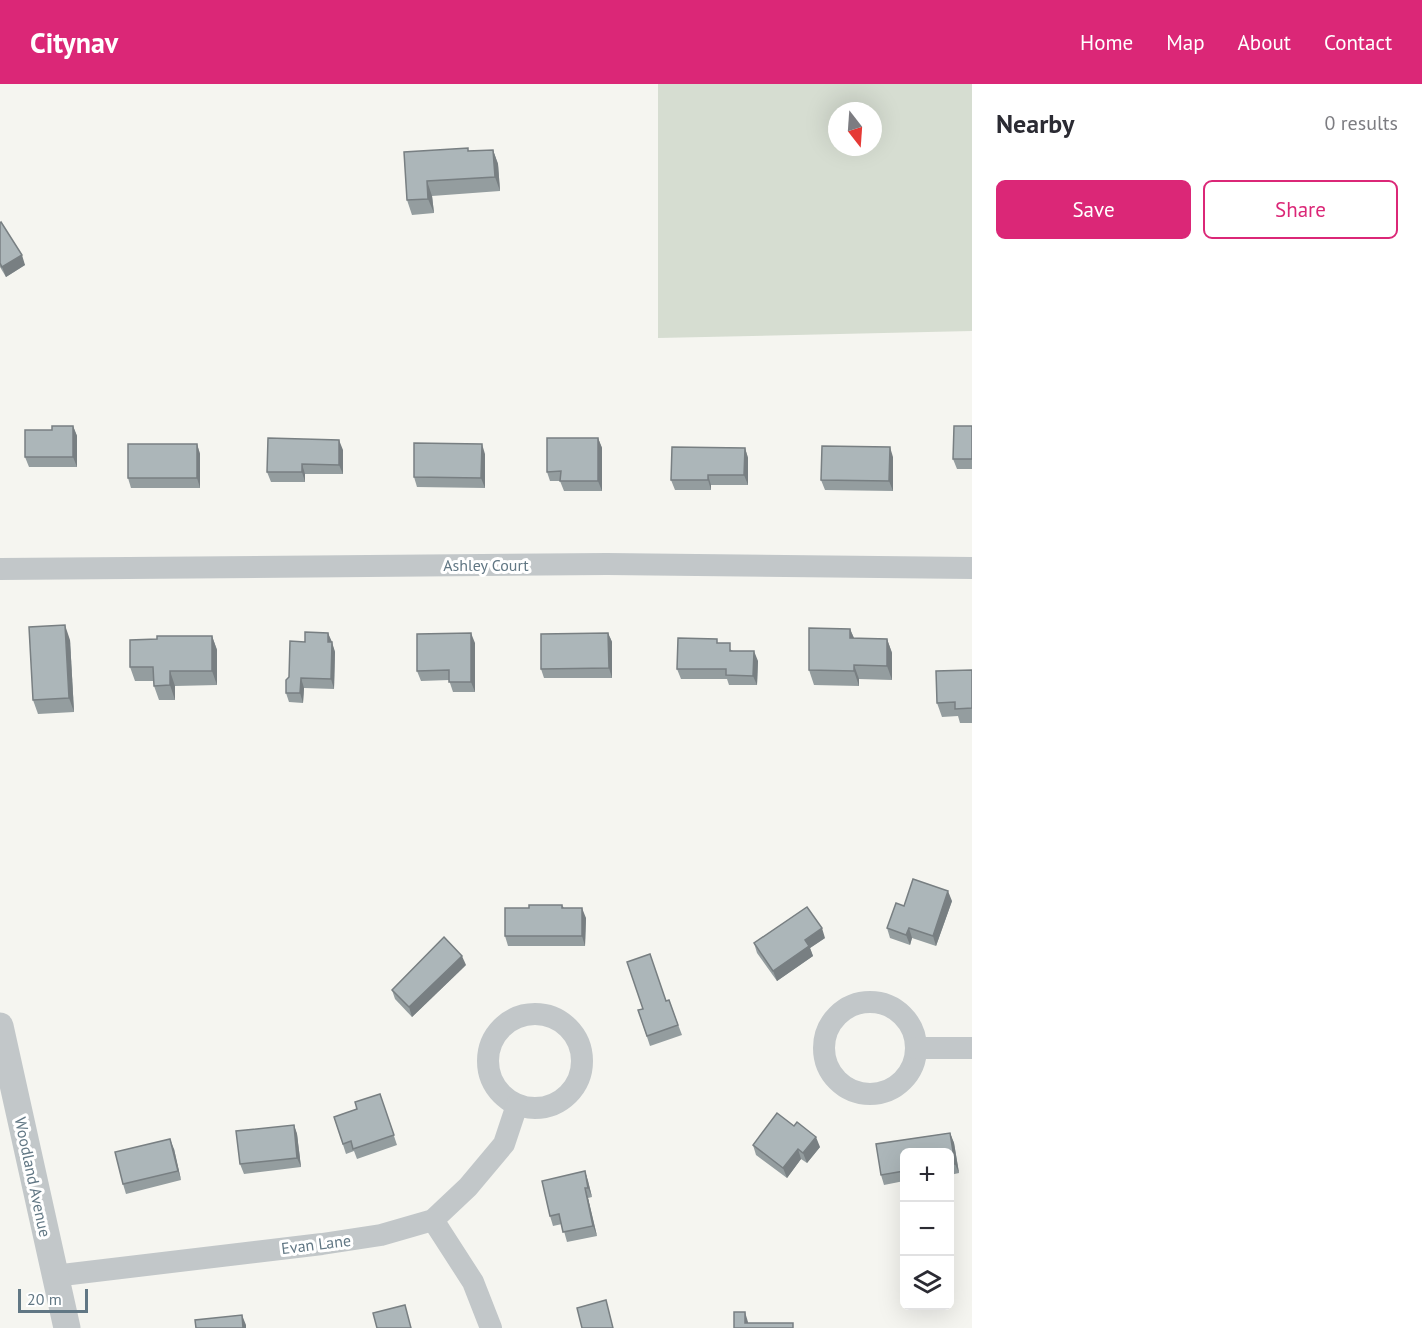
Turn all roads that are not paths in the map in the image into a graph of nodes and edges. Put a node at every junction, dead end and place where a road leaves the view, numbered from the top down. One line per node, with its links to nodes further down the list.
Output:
1 (972, 568): 2 (street, Ashley Court)
2 (0, 569)
3 (0, 1026): 8 (street, Woodland Avenue)
4 (916, 1048): 4 (street); 5 (street)
5 (972, 1048)
6 (517, 1105): 6 (street); 7 (street, Evan Lane)
7 (433, 1220): 8 (street, Evan Lane); 10 (street)
8 (54, 1276): 9 (street, Woodland Avenue)
9 (67, 1328)
10 (490, 1328)

